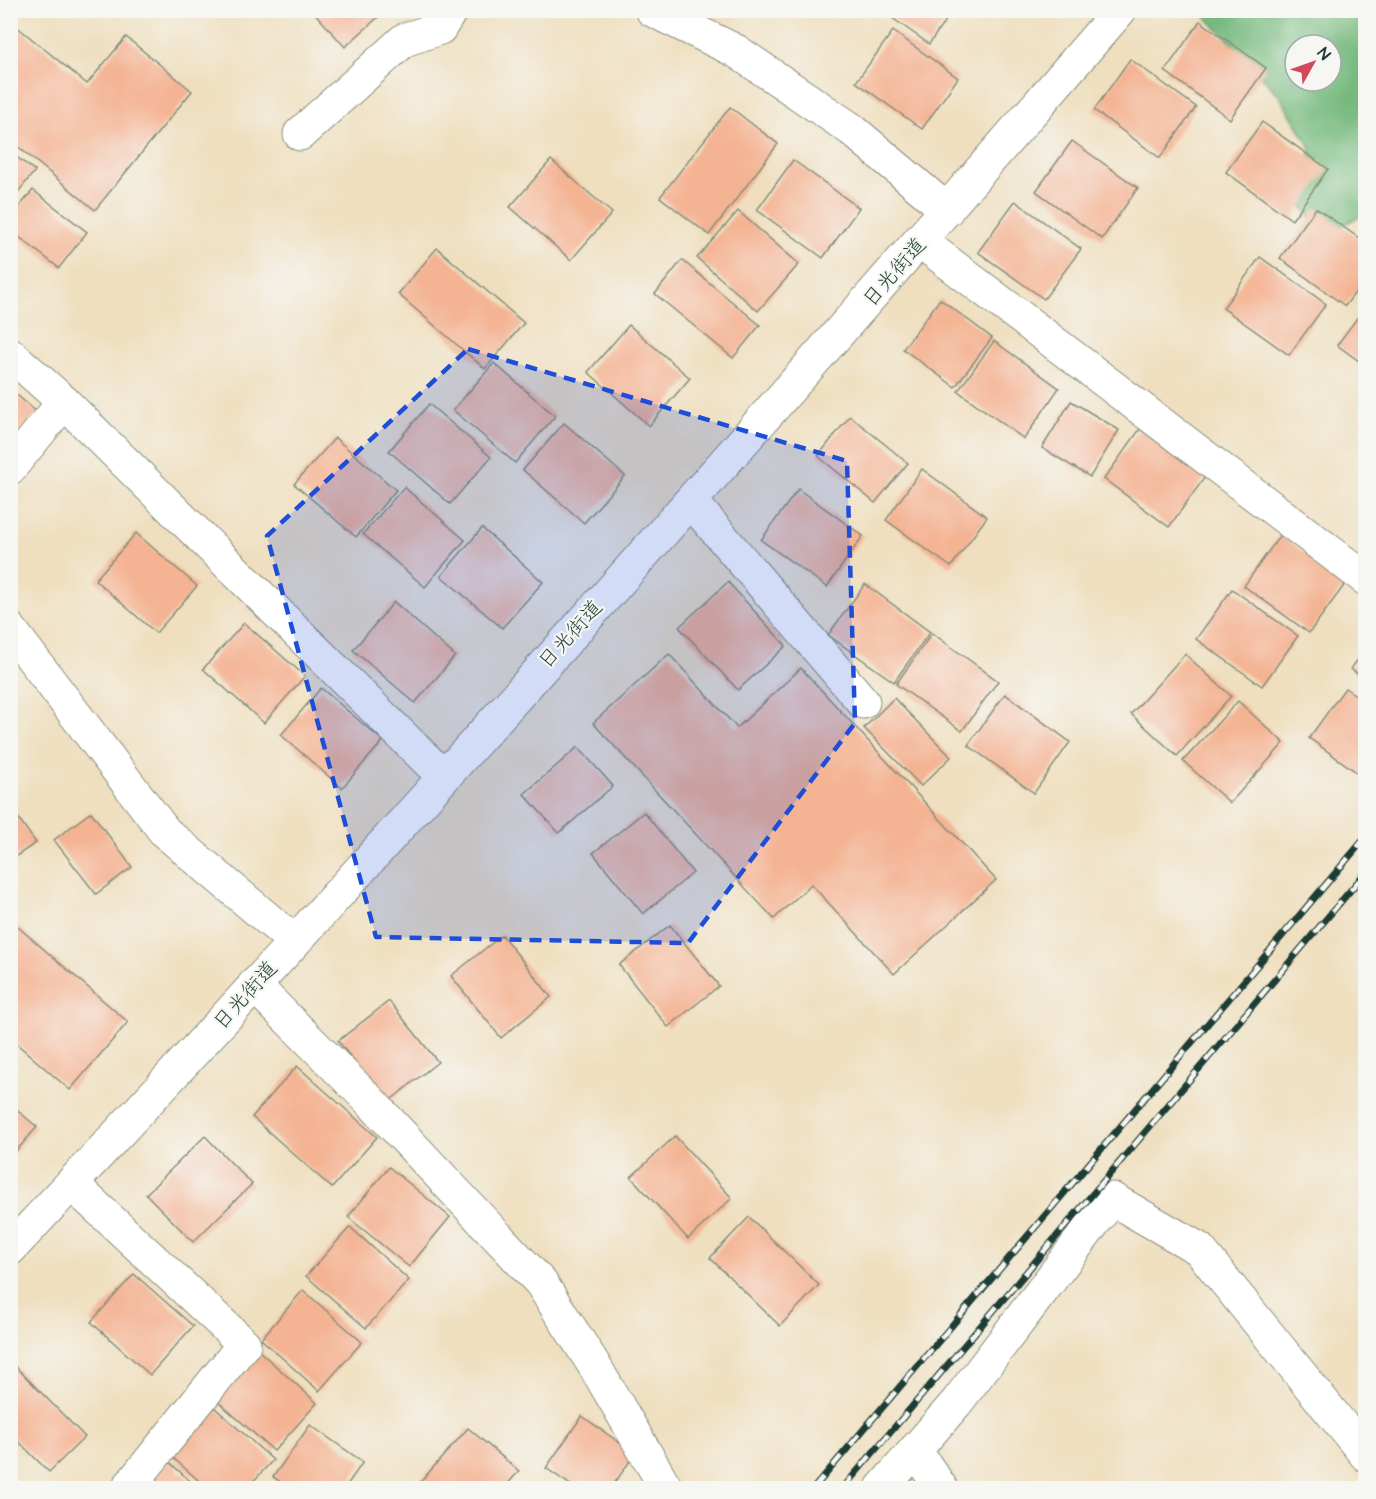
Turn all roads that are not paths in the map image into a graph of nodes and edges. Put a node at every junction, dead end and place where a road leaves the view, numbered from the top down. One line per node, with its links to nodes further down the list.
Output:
1 (451, 10): 4 (street)
2 (652, 10): 5 (street)
3 (1120, 10): 5 (street, 日光街道)
4 (300, 134)
5 (947, 210): 6 (street, 日光街道)
6 (920, 241): 10 (street, 日光街道); 11 (street)
7 (10, 354): 8 (street)
8 (64, 402): 9 (street); 14 (street)
9 (10, 468)
10 (691, 501): 13 (street); 14 (street, 日光街道)
11 (1365, 579)
12 (10, 629): 15 (street)
13 (863, 702)
14 (443, 776): 15 (street, 日光街道)
15 (294, 941): 16 (street, 日光街道)
16 (254, 985): 17 (street, 日光街道); 22 (street)
17 (72, 1184): 18 (street, 日光街道); 21 (street)
18 (10, 1249)
19 (1360, 1438): 20 (street)
20 (915, 1450): 23 (street); 24 (street)
21 (128, 1488)
22 (666, 1488)
23 (882, 1488)
24 (941, 1488)

